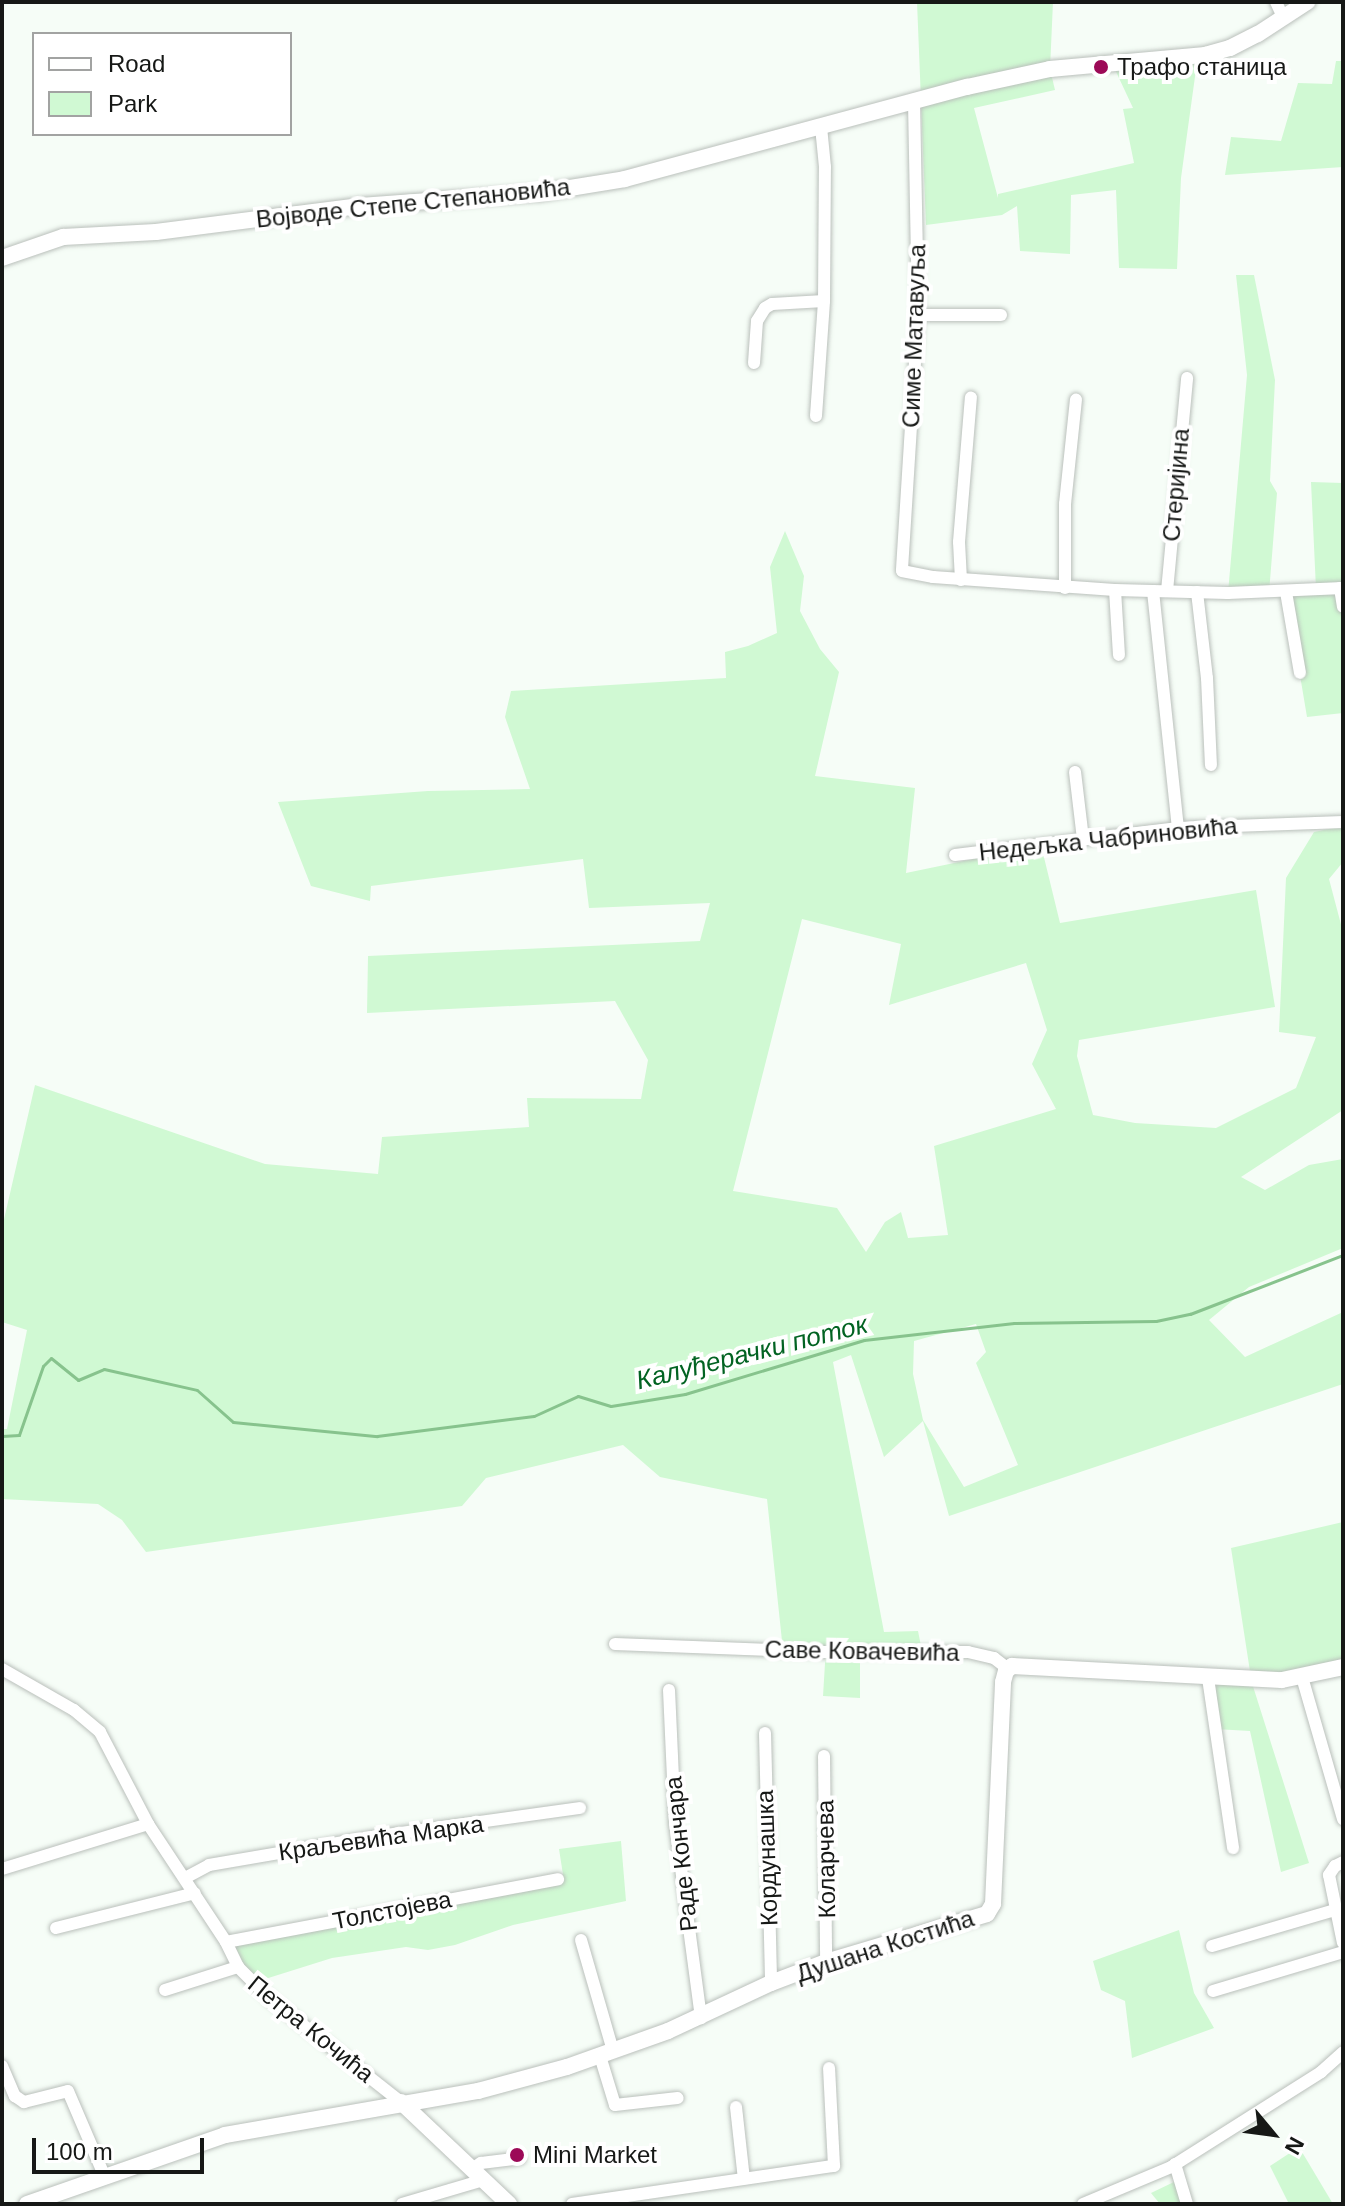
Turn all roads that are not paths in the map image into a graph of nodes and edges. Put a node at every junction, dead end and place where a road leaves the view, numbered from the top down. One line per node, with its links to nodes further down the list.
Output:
1 (1307, 2): 2 (street, Војводе Степе Степановића)
2 (1279, 9): 3 (street, Војводе Степе Степановића)
3 (914, 102): 4 (street, Војводе Степе Степановића); 7 (street, Симе Матавуља)
4 (821, 127): 5 (street, Војводе Степе Степановића); 6 (street)
5 (2, 258)
6 (824, 301): 9 (street); 13 (street)
7 (918, 315): 8 (street); 14 (street, Симе Матавуља)
8 (1001, 315)
9 (754, 363)
10 (1187, 378): 19 (street, Стеријина)
11 (971, 397): 14 (street)
12 (1076, 400): 15 (street)
13 (816, 416)
14 (961, 580): 15 (street)
15 (1065, 588): 17 (street)
16 (1341, 588): 21 (street); 22 (street)
17 (1115, 590): 18 (street); 23 (street)
18 (1153, 591): 19 (street); 28 (street)
19 (1167, 591): 20 (street)
20 (1197, 592): 21 (street); 25 (street)
21 (1286, 592): 24 (street)
22 (1343, 607)
23 (1119, 655)
24 (1300, 673)
25 (1211, 765)
26 (1075, 772): 29 (street)
27 (1343, 822): 28 (street, Недељка Чабриновића)
28 (1178, 828): 29 (street, Недељка Чабриновића)
29 (1083, 839): 30 (street, Недељка Чабриновића)
30 (955, 855)
31 (615, 1644): 34 (street, Саве Ковачевића)
32 (1343, 1667): 35 (street, Саве Ковачевића)
33 (2, 1669): 42 (street, Петра Кочића)
34 (1008, 1669): 36 (street, Саве Ковачевића); 56 (street, Душана Костића)
35 (1302, 1677): 36 (street, Саве Ковачевића); 41 (street)
36 (1208, 1678): 43 (street)
37 (669, 1690): 61 (street, Раде Кончара)
38 (765, 1733): 58 (street, Кордунашка)
39 (824, 1756): 56 (street, Коларчева)
40 (580, 1808): 46 (street, Краљевића Марка)
41 (1343, 1819)
42 (148, 1824): 45 (street); 46 (street, Петра Кочића)
43 (1233, 1848)
44 (1343, 1862): 49 (street)
45 (2, 1869)
46 (185, 1878): 48 (street, Петра Кочића)
47 (558, 1879): 52 (street, Толстојева)
48 (195, 1893): 50 (street); 52 (street, Петра Кочића)
49 (1335, 1910): 53 (street); 54 (street)
50 (56, 1928)
51 (581, 1940): 63 (street)
52 (226, 1942): 57 (street, Петра Кочића)
53 (1343, 1943)
54 (1212, 1946)
55 (1343, 1952): 60 (street)
56 (826, 1962): 58 (street, Душана Костића)
57 (238, 1967): 59 (street); 67 (street, Петра Кочића)
58 (771, 1983): 61 (street, Душана Костића)
59 (165, 1990)
60 (1213, 1991)
61 (701, 2018): 63 (street, Душана Костића)
62 (1343, 2052): 70 (street)
63 (606, 2054): 66 (street); 67 (street, Душана Костића)
64 (2, 2066): 71 (street)
65 (829, 2068): 73 (street)
66 (678, 2098)
67 (401, 2102): 71 (street, Душана Костића); 72 (street, Петра Кочића)
68 (736, 2107): 73 (street)
69 (520, 2158): 72 (street)
70 (1175, 2164): 78 (street); 79 (street)
71 (104, 2175): 74 (street, Душана Костића)
72 (478, 2175): 75 (street); 76 (street, Петра Кочића)
73 (744, 2179): 77 (street)
74 (35, 2203)
75 (402, 2204)
76 (509, 2204)
77 (572, 2204)
78 (1084, 2204)
79 (1187, 2204)

